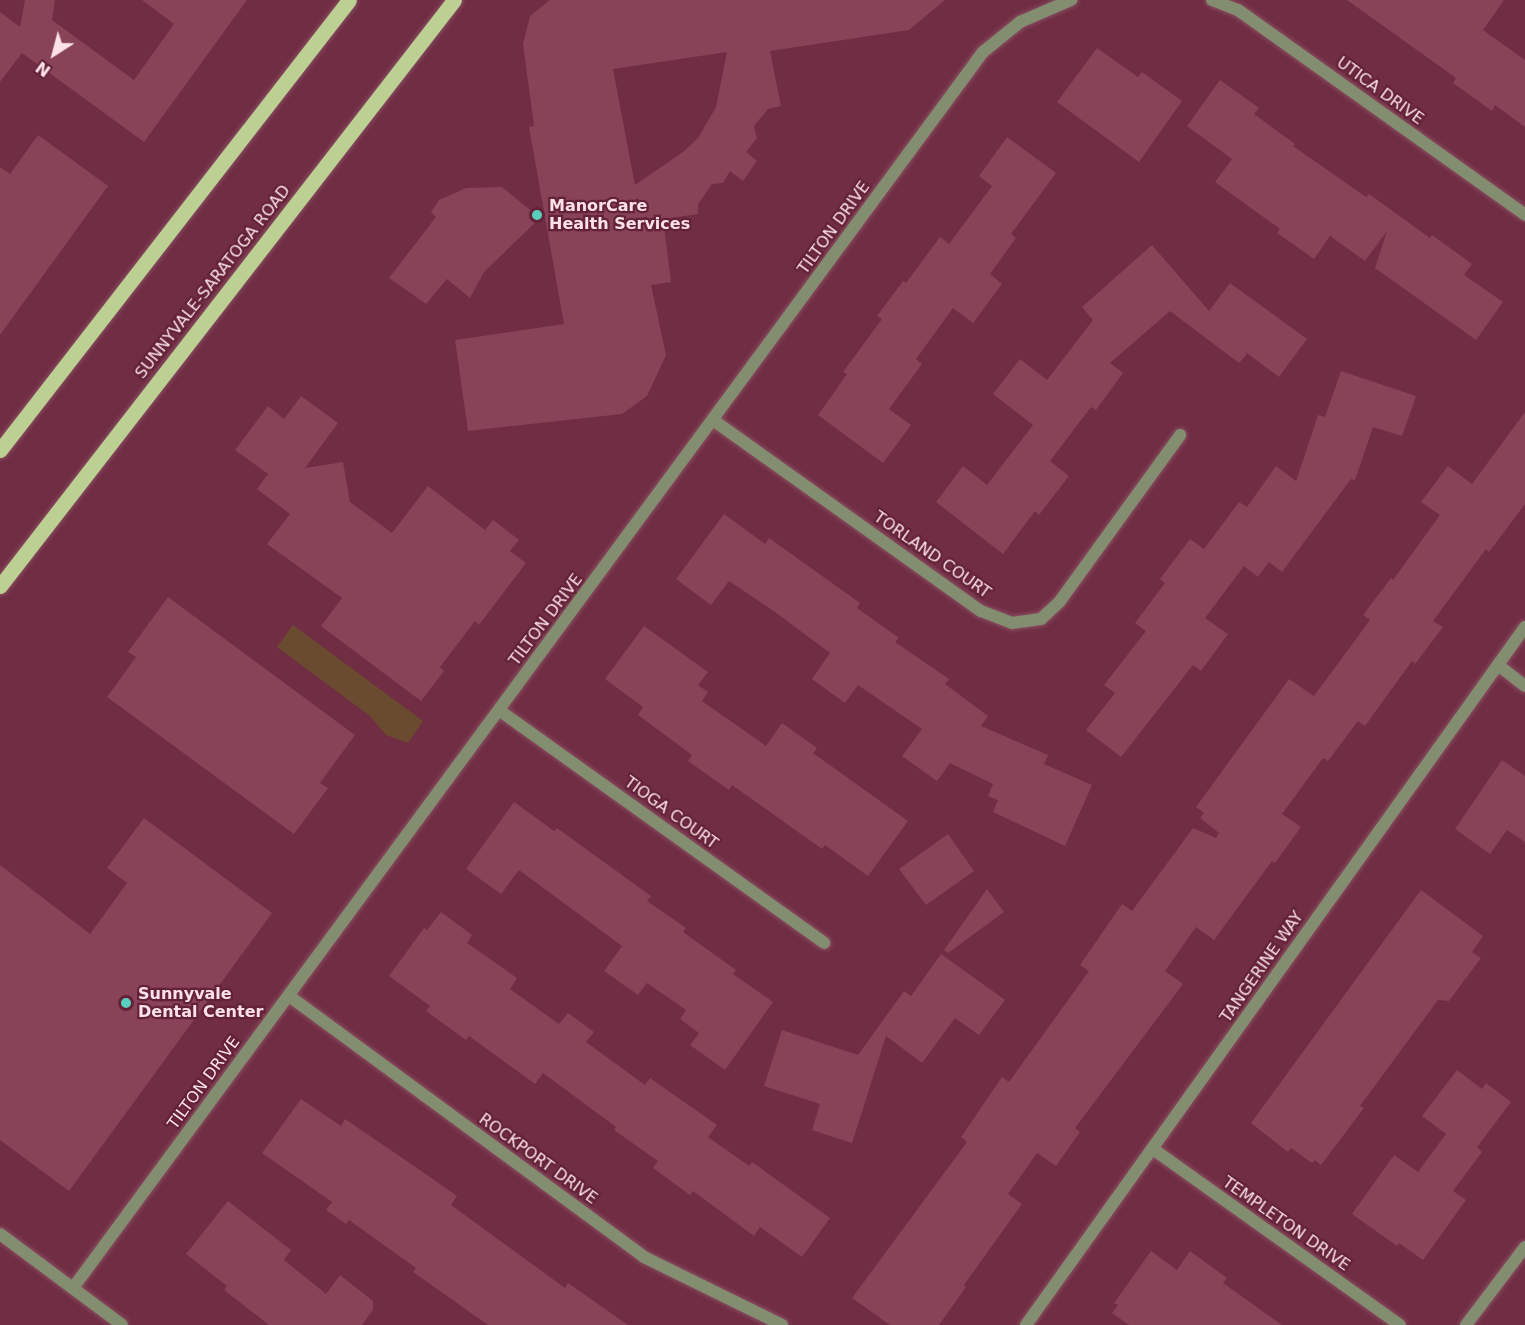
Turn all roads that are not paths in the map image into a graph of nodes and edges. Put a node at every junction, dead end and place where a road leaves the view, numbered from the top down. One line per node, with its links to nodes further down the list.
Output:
1 (349, 0): 8 (main road)
2 (454, 0): 9 (main road, SUNNYVALE-SARATOGA ROAD)
3 (1071, 0): 6 (street, TILTON DRIVE)
4 (1212, 0): 5 (street, UTICA DRIVE)
5 (1525, 215)
6 (713, 420): 7 (street, TORLAND COURT); 13 (street, TILTON DRIVE)
7 (1179, 435)
8 (0, 450)
9 (0, 586)
10 (1525, 627): 11 (street, TANGERINE WAY)
11 (1498, 665): 12 (street); 16 (street, TANGERINE WAY)
12 (1525, 686)
13 (499, 710): 14 (street, TIOGA COURT); 15 (street, TILTON DRIVE)
14 (824, 943)
15 (289, 996): 19 (street, TILTON DRIVE); 21 (street, ROCKPORT DRIVE)
16 (1153, 1149): 22 (street, TANGERINE WAY); 23 (street, TEMPLETON DRIVE)
17 (0, 1234): 19 (street)
18 (1525, 1247): 24 (street)
19 (73, 1288): 20 (street)
20 (122, 1325)
21 (782, 1325)
22 (1026, 1325)
23 (1400, 1325)
24 (1466, 1325)

